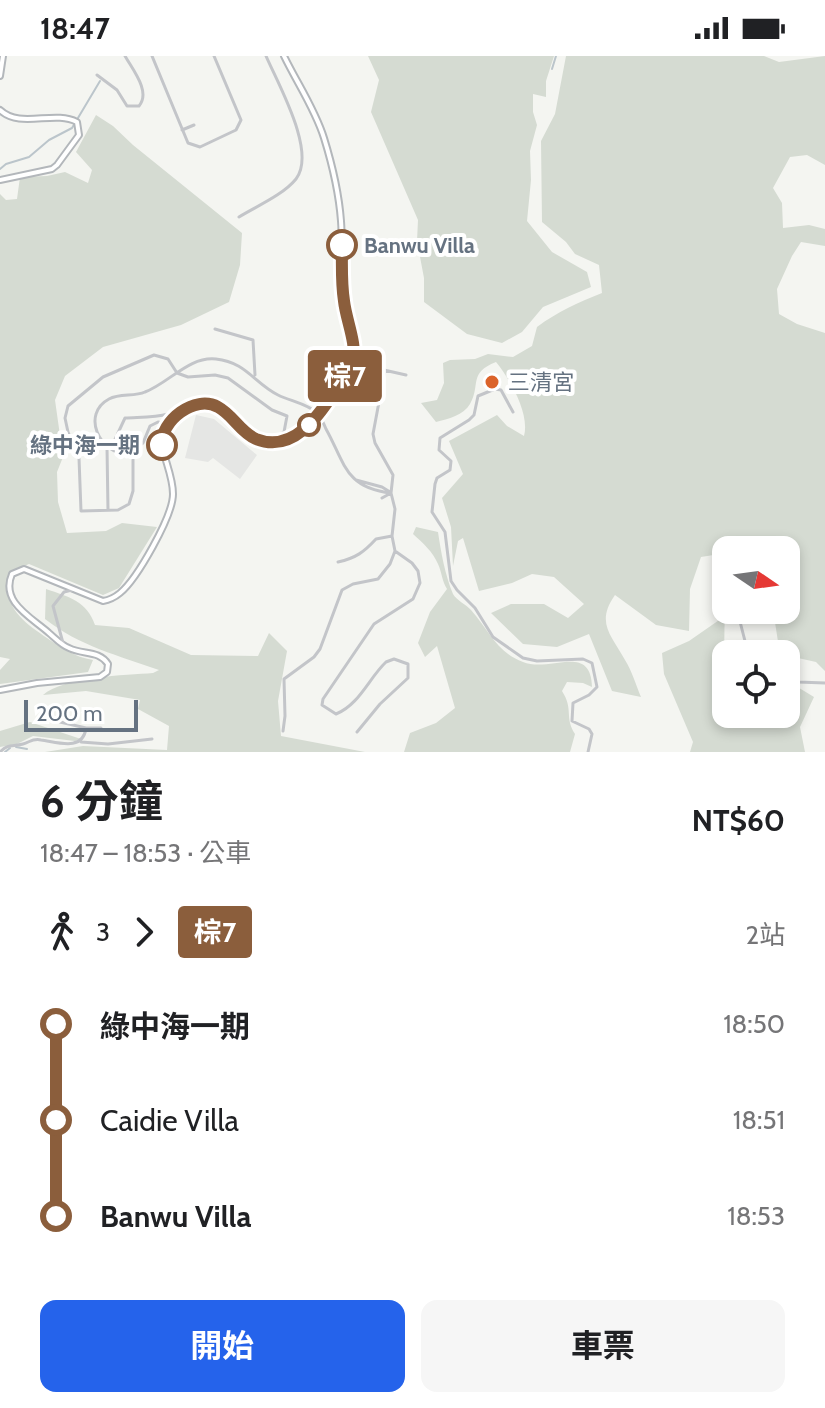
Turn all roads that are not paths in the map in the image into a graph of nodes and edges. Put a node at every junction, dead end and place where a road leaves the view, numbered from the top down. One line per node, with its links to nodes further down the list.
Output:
1 (3, 56): 8 (street)
2 (125, 56): 7 (street)
3 (152, 56): 11 (street)
4 (214, 56): 11 (street)
5 (266, 56): 13 (street)
6 (284, 56): 15 (street)
7 (97, 75)
8 (0, 76)
9 (0, 110): 12 (street)
10 (194, 125): 11 (street)
11 (182, 130)
12 (0, 180)
13 (239, 217)
14 (215, 329): 19 (street)
15 (353, 363): 16 (street); 21 (street)
16 (385, 370): 18 (street); 25 (street)
17 (177, 373): 19 (street); 23 (street); 23 (street); 27 (street)
18 (406, 375)
19 (255, 376): 21 (street)
20 (513, 412): 44 (street)
21 (318, 414): 22 (street); 25 (street)
22 (168, 424): 24 (street); 31 (street)
23 (109, 448): 24 (street); 27 (street)
24 (133, 452): 27 (street)
25 (391, 493): 26 (street); 28 (street)
26 (382, 498)
27 (108, 510)
28 (392, 536): 29 (street); 30 (street)
29 (395, 551): 39 (street); 40 (street)
30 (338, 562)
31 (74, 590): 32 (street); 32 (street)
32 (64, 647): 35 (street)
33 (800, 682): 34 (street)
34 (825, 683)
35 (0, 690)
36 (60, 722): 37 (street)
37 (86, 728): 38 (street); 42 (street)
38 (101, 728)
39 (283, 731)
40 (357, 732)
41 (152, 739): 42 (street)
42 (81, 742): 43 (street)
43 (0, 752)
44 (588, 752)

